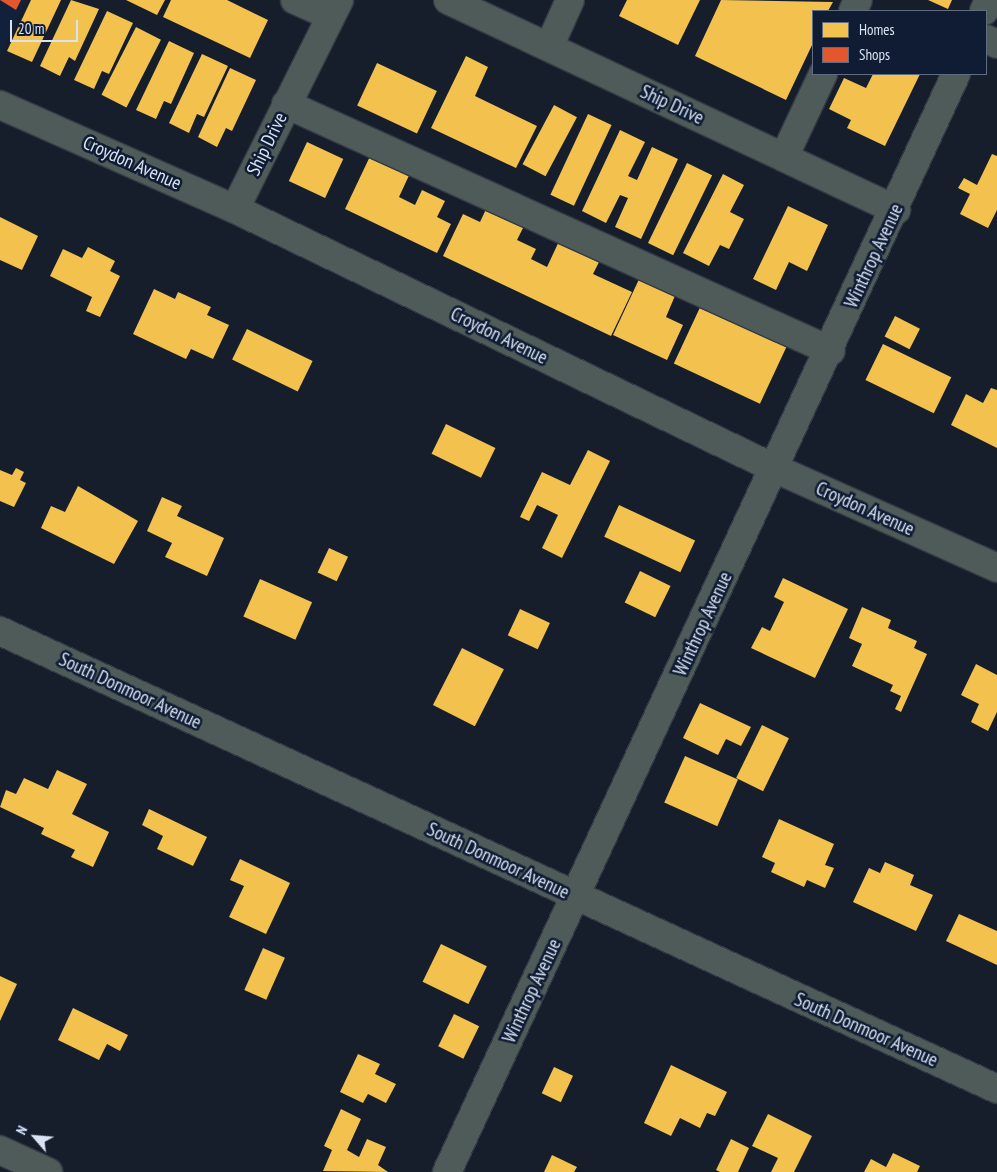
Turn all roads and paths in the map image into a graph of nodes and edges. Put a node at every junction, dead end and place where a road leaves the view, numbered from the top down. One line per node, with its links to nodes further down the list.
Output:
1 (295, 0): 4 (street)
2 (448, 0): 5 (street, Ship Drive)
3 (570, 0): 5 (street)
4 (335, 8): 8 (street, Ship Drive)
5 (549, 47): 10 (street, Ship Drive)
6 (824, 75): 10 (street)
7 (956, 75): 12 (street, Winthrop Avenue)
8 (286, 104): 11 (street, Ship Drive); 13 (street)
9 (0, 105): 11 (street, Croydon Avenue)
10 (784, 157): 12 (street, Ship Drive)
11 (235, 209): 14 (street, Croydon Avenue)
12 (896, 210): 13 (street, Winthrop Avenue)
13 (831, 351): 14 (street, Winthrop Avenue)
14 (776, 469): 15 (street, Croydon Avenue); 17 (street, Winthrop Avenue)
15 (997, 568)
16 (0, 631): 17 (street, South Donmoor Avenue)
17 (576, 897): 18 (street, South Donmoor Avenue); 21 (street, Winthrop Avenue)
18 (997, 1089)
19 (0, 1150): 20 (street)
20 (48, 1172)
21 (447, 1172)

